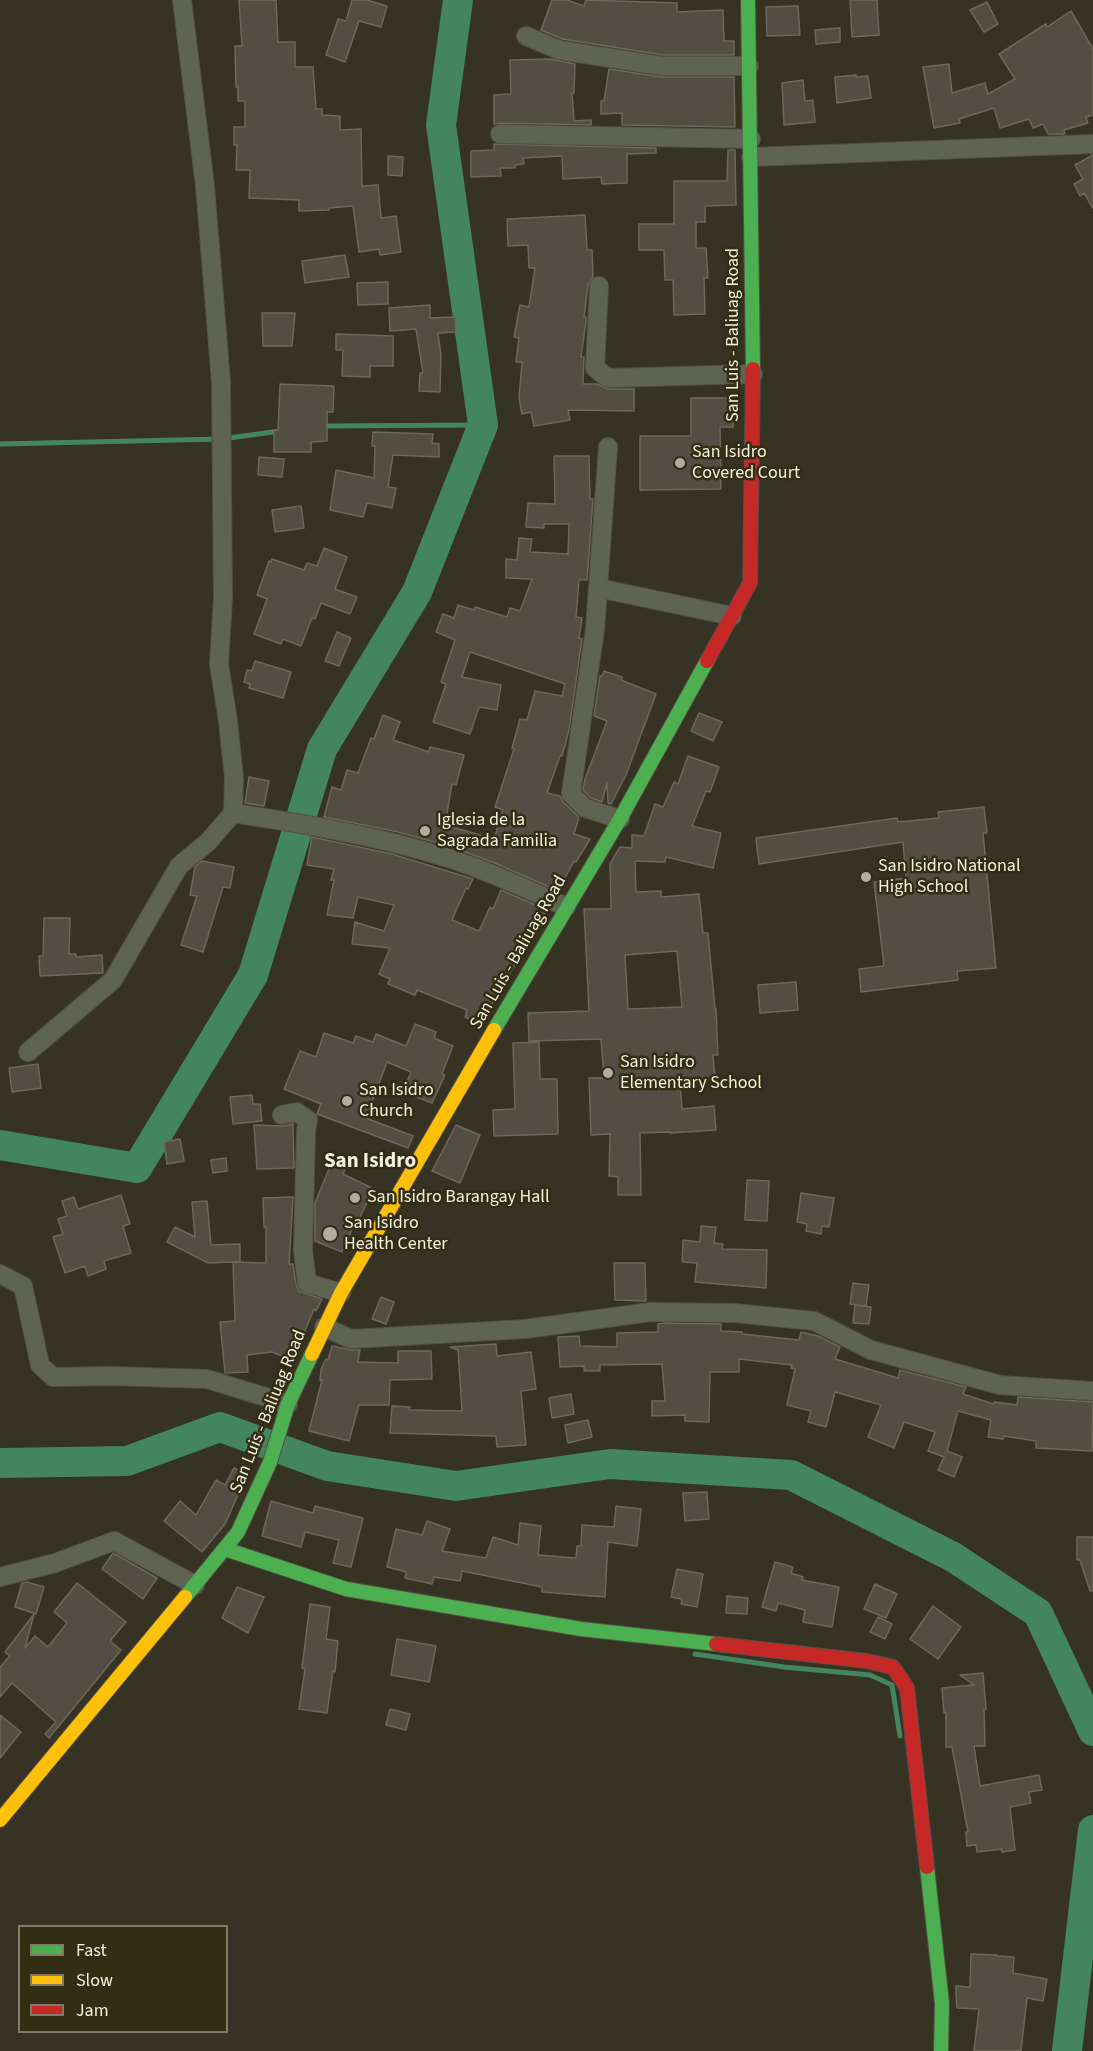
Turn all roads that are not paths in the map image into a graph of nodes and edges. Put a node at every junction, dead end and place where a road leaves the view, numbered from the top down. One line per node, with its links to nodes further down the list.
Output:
1 (183, 0): 13 (street)
2 (748, 0): 4 (main road, San Luis - Baliuag Road)
3 (526, 36): 4 (street)
4 (749, 66): 7 (main road, San Luis - Baliuag Road)
5 (500, 134): 7 (street)
6 (1093, 144): 7 (street)
7 (751, 148): 9 (main road, San Luis - Baliuag Road)
8 (599, 286): 9 (street)
9 (753, 374): 12 (main road, San Luis - Baliuag Road)
10 (608, 447): 11 (street)
11 (598, 588): 12 (street); 14 (street)
12 (732, 616): 14 (main road, San Luis - Baliuag Road)
13 (233, 813): 15 (street); 16 (street)
14 (620, 819): 15 (main road, San Luis - Baliuag Road)
15 (566, 907): 19 (main road, San Luis - Baliuag Road)
16 (28, 1052)
17 (282, 1115): 19 (street)
18 (0, 1274): 22 (street)
19 (341, 1293): 20 (main road, San Luis - Baliuag Road)
20 (324, 1327): 21 (street); 22 (main road, San Luis - Baliuag Road)
21 (1093, 1391)
22 (286, 1410): 23 (main road, San Luis - Baliuag Road)
23 (225, 1549): 25 (main road, San Luis - Baliuag Road); 27 (main road)
24 (0, 1577): 25 (street)
25 (195, 1585): 26 (main road, San Luis - Baliuag Road)
26 (0, 1820)
27 (941, 2051)

